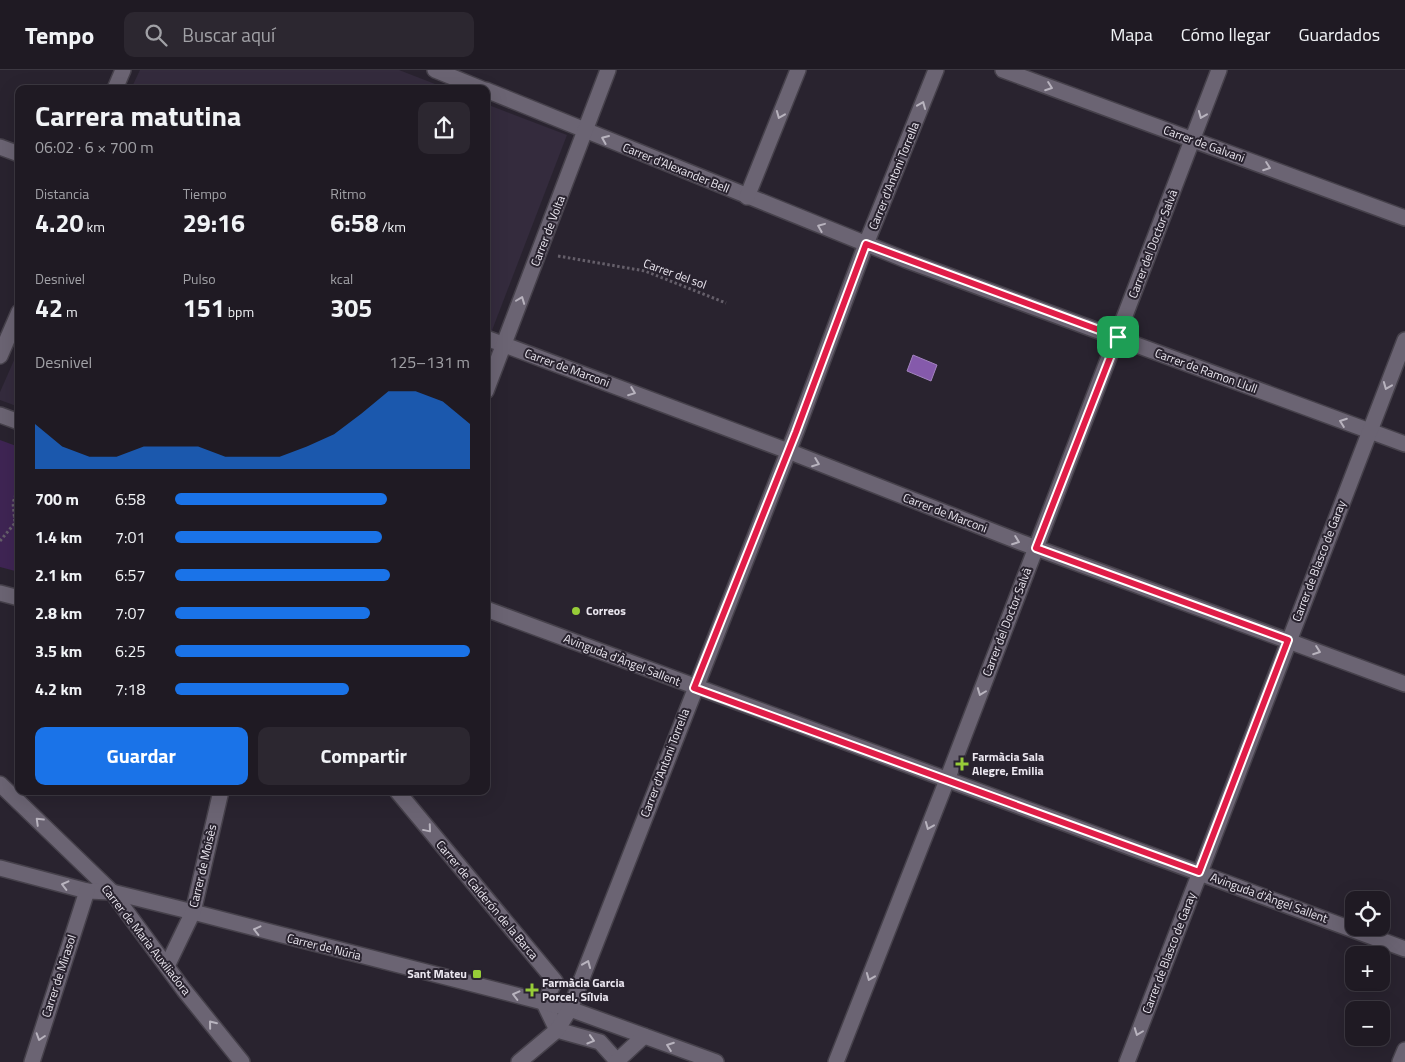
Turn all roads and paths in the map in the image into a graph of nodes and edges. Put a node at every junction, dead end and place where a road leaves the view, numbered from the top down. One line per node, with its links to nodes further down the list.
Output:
1 (123, 70): 8 (street)
2 (435, 70): 9 (street)
3 (608, 70): 11 (street, Carrer de Volta)
4 (798, 70): 15 (street, one-way to 15)
5 (936, 70): 17 (street, Carrer d'Antoni Torrella, one-way to 5)
6 (1003, 70): 12 (street, Carrer de Galvani, one-way to 12)
7 (1220, 70): 12 (street, Carrer del Doctor Salvà, one-way to 12)
8 (116, 85)
9 (472, 85)
10 (490, 92): 11 (street, Carrer d'Alexander Bell)
11 (586, 130): 15 (street, Carrer d'Alexander Bell, one-way to 11); 24 (street, Carrer de Volta, one-way to 11)
12 (1192, 139): 16 (street, Carrer de Galvani, one-way to 16); 21 (street, Carrer del Doctor Salvà)
13 (0, 147): 14 (street)
14 (15, 153)
15 (747, 197): 17 (street, Carrer d'Alexander Bell, one-way to 15)
16 (1405, 218)
17 (866, 244): 21 (street, Carrer de Ramon Llull); 31 (street, Carrer d'Antoni Torrella)
18 (558, 256): 19 (path, Carrer del sol)
19 (726, 303)
20 (15, 321): 25 (street)
21 (1118, 337): 29 (street, Carrer de Ramon Llull, one-way to 21); 35 (street, Carrer del Doctor Salvà)
22 (490, 340): 24 (street, Carrer de Marconi)
23 (1405, 340): 29 (street, Carrer de Blasco de Garay, one-way to 29)
24 (504, 345): 26 (street, Carrer de Volta); 31 (street, Carrer de Marconi, one-way to 31)
25 (0, 356)
26 (490, 381)
27 (0, 415): 28 (street)
28 (15, 421)
29 (1368, 432): 30 (street, Carrer de Ramon Llull); 39 (street, Carrer de Blasco de Garay)
30 (1405, 444)
31 (788, 451): 35 (street, Carrer de Marconi, one-way to 35); 41 (street, Carrer d'Antoni Torrella)
32 (15, 497): 33 (path)
33 (14, 515): 34 (path)
34 (0, 541)
35 (1036, 548): 39 (street, Carrer de Marconi); 42 (street, Carrer del Doctor Salvà, one-way to 42)
36 (0, 594): 37 (street)
37 (15, 597)
38 (490, 611): 41 (street, Avinguda d'Àngel Sallent)
39 (1288, 640): 40 (street, Carrer de Marconi, one-way to 40); 47 (street, Carrer de Blasco de Garay)
40 (1405, 684)
41 (694, 688): 42 (street, Avinguda d'Àngel Sallent); 54 (street, Carrer d'Antoni Torrella, one-way to 41)
42 (947, 780): 47 (street, Avinguda d'Àngel Sallent); 63 (street, Carrer del Doctor Salvà, one-way to 63)
43 (0, 784): 49 (street, Carrer de Maria Auxiliadora, one-way to 43)
44 (220, 795): 50 (street, Carrer de Moisès)
45 (400, 795): 53 (street, Carrer de Calderón de la Barca, one-way to 53)
46 (0, 868): 48 (street, Carrer de Núria, one-way to 46)
47 (1199, 872): 51 (street, Avinguda d'Àngel Sallent); 64 (street, Carrer de Blasco de Garay, one-way to 64)
48 (87, 891): 49 (street, Carrer de Núria); 58 (street, Carrer de Mirasol, one-way to 58)
49 (112, 892): 50 (street, Carrer de Núria); 52 (street, Carrer de Maria Auxiliadora)
50 (193, 912): 52 (street, Carrer de Moisès); 53 (street, Carrer de Núria, one-way to 50)
51 (1405, 949)
52 (167, 966): 59 (street, Carrer de Maria Auxiliadora, one-way to 52)
53 (544, 1002): 54 (street, Carrer de Núria); 55 (street)
54 (570, 1009): 55 (street, Carrer d'Antoni Torrella); 56 (street, Carrer de Núria)
55 (557, 1030): 60 (street, Carrer d'Antoni Torrella); 61 (street, one-way to 61)
56 (644, 1036): 61 (street); 62 (street, Carrer de Núria, one-way to 56)
57 (1405, 1050): 65 (street)
58 (32, 1062)
59 (242, 1062)
60 (519, 1062)
61 (617, 1062)
62 (716, 1062)
63 (836, 1062)
64 (1126, 1062)
65 (1400, 1062)

